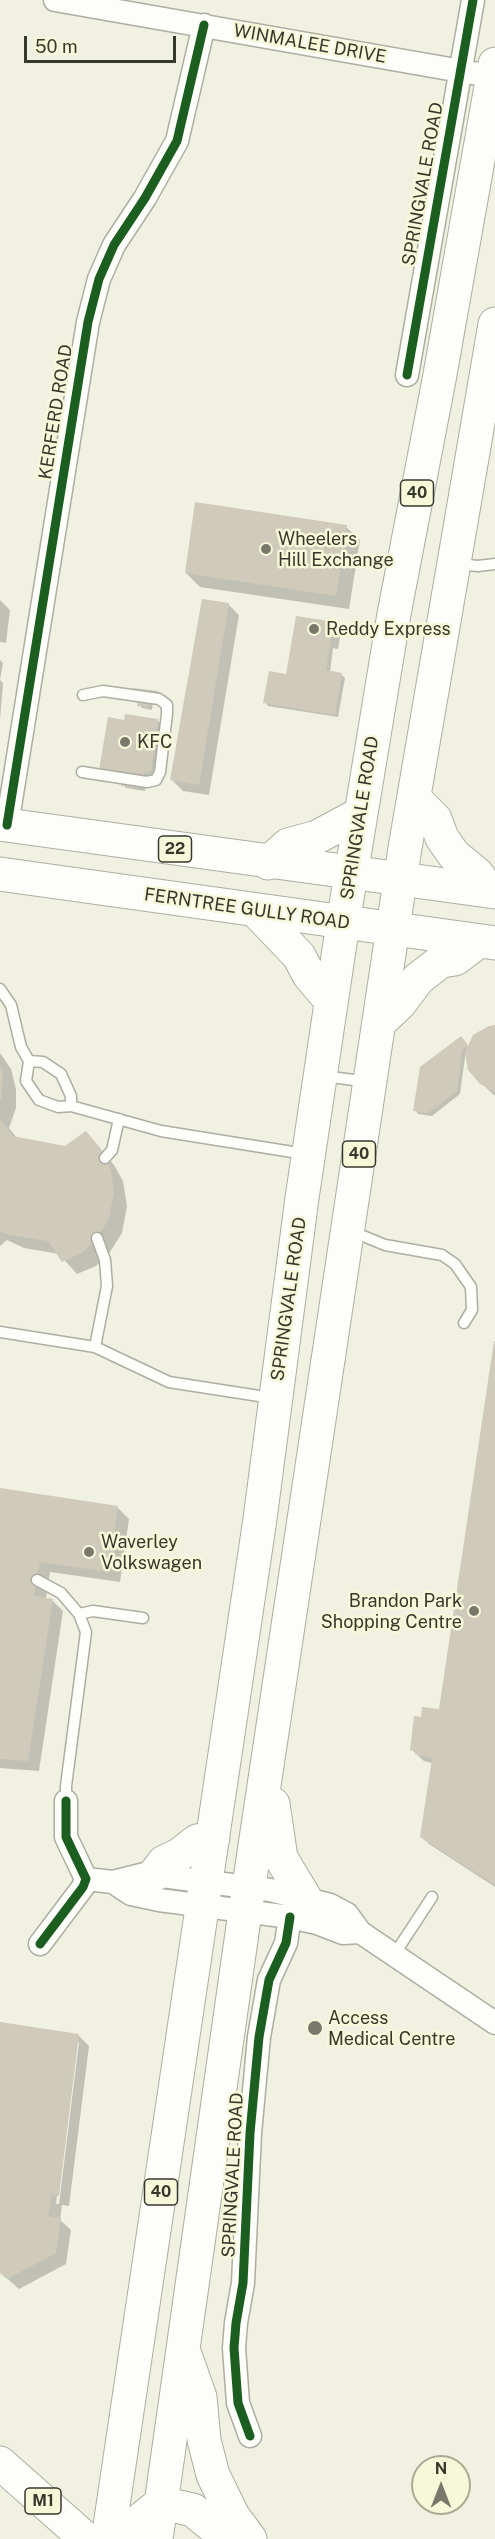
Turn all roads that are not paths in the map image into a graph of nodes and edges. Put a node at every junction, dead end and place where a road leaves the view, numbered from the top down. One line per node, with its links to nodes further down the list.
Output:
1 (55, 0): 3 (street, WINMALEE DRIVE)
2 (473, 0): 4 (street, SPRINGVALE ROAD)
3 (204, 26): 4 (street, WINMALEE DRIVE); 14 (street, KERFERD ROAD)
4 (460, 71): 5 (street, WINMALEE DRIVE); 7 (street, SPRINGVALE ROAD)
5 (494, 72): 7 (main road, SPRINGVALE ROAD / 40)
6 (495, 324): 8 (main road, SPRINGVALE ROAD / 40)
7 (423, 378): 13 (main road, SPRINGVALE ROAD / 40)
8 (454, 563): 9 (lane); 12 (main road, SPRINGVALE ROAD / 40)
9 (495, 564)
10 (83, 696): 11 (lane)
11 (82, 772)
12 (414, 798): 19 (main road, SPRINGVALE ROAD / 40); 21 (main road)
13 (360, 814): 16 (main road); 18 (main road, SPRINGVALE ROAD / 40)
14 (3, 825): 15 (main road, 22)
15 (95, 838): 16 (main road, 22); 20 (main road)
16 (268, 862): 18 (main road, 22)
17 (0, 874): 20 (main road, FERNTREE GULLY ROAD)
18 (351, 874): 19 (main road, 22); 23 (main road, SPRINGVALE ROAD / 40)
19 (401, 880): 21 (main road, 22); 24 (main road, SPRINGVALE ROAD / 40)
20 (87, 886): 22 (main road, FERNTREE GULLY ROAD)
21 (492, 892)
22 (256, 911): 23 (main road, FERNTREE GULLY ROAD); 27 (main road)
23 (343, 923): 24 (main road, FERNTREE GULLY ROAD); 27 (main road, SPRINGVALE ROAD / 40)
24 (393, 929): 25 (main road, FERNTREE GULLY ROAD); 28 (main road, SPRINGVALE ROAD / 40)
25 (487, 942): 28 (main road)
26 (0, 989): 29 (lane)
27 (331, 1001): 30 (main road, SPRINGVALE ROAD / 40)
28 (379, 1023): 31 (main road, SPRINGVALE ROAD / 40)
29 (29, 1061): 32 (lane); 32 (lane)
30 (320, 1075): 31 (lane); 34 (main road, SPRINGVALE ROAD / 40)
31 (370, 1082): 36 (main road, SPRINGVALE ROAD / 40)
32 (71, 1106): 33 (lane)
33 (119, 1119): 34 (lane); 35 (lane)
34 (309, 1154): 41 (main road, SPRINGVALE ROAD / 40)
35 (105, 1158)
36 (348, 1230): 38 (lane); 43 (main road, SPRINGVALE ROAD / 40)
37 (97, 1238): 40 (lane)
38 (464, 1323)
39 (0, 1332): 40 (lane)
40 (95, 1347): 41 (lane)
41 (276, 1398): 42 (main road, SPRINGVALE ROAD / 40)
42 (266, 1477): 43 (main road); 49 (main road, SPRINGVALE ROAD / 40)
43 (309, 1480): 47 (main road, SPRINGVALE ROAD / 40)
44 (37, 1580): 45 (lane)
45 (79, 1614): 46 (lane); 48 (lane)
46 (143, 1618)
47 (268, 1763): 55 (main road, SPRINGVALE ROAD / 40); 56 (main road)
48 (66, 1801): 51 (street)
49 (213, 1838): 50 (main road); 53 (main road, SPRINGVALE ROAD / 40)
50 (153, 1875): 52 (street); 53 (street)
51 (86, 1879): 52 (street); 57 (street)
52 (113, 1882): 53 (street)
53 (205, 1894): 55 (street); 66 (main road, SPRINGVALE ROAD / 40)
54 (432, 1897): 58 (lane)
55 (247, 1899): 56 (street); 60 (main road, SPRINGVALE ROAD / 40)
56 (298, 1907): 58 (street); 60 (street, SPRINGVALE ROAD)
57 (40, 1944)
58 (394, 1955): 59 (street)
59 (495, 2023)
60 (244, 2034): 61 (main road, SPRINGVALE ROAD / 40); 62 (street, SPRINGVALE ROAD)
61 (182, 2348): 64 (main road, SPRINGVALE ROAD / 40); 69 (main road)
62 (250, 2436)
63 (0, 2463): 65 (main road, M1)
64 (158, 2515): 67 (main road); 68 (main road)
65 (86, 2539)
66 (108, 2539)
67 (117, 2539)
68 (228, 2539)
69 (250, 2539)

